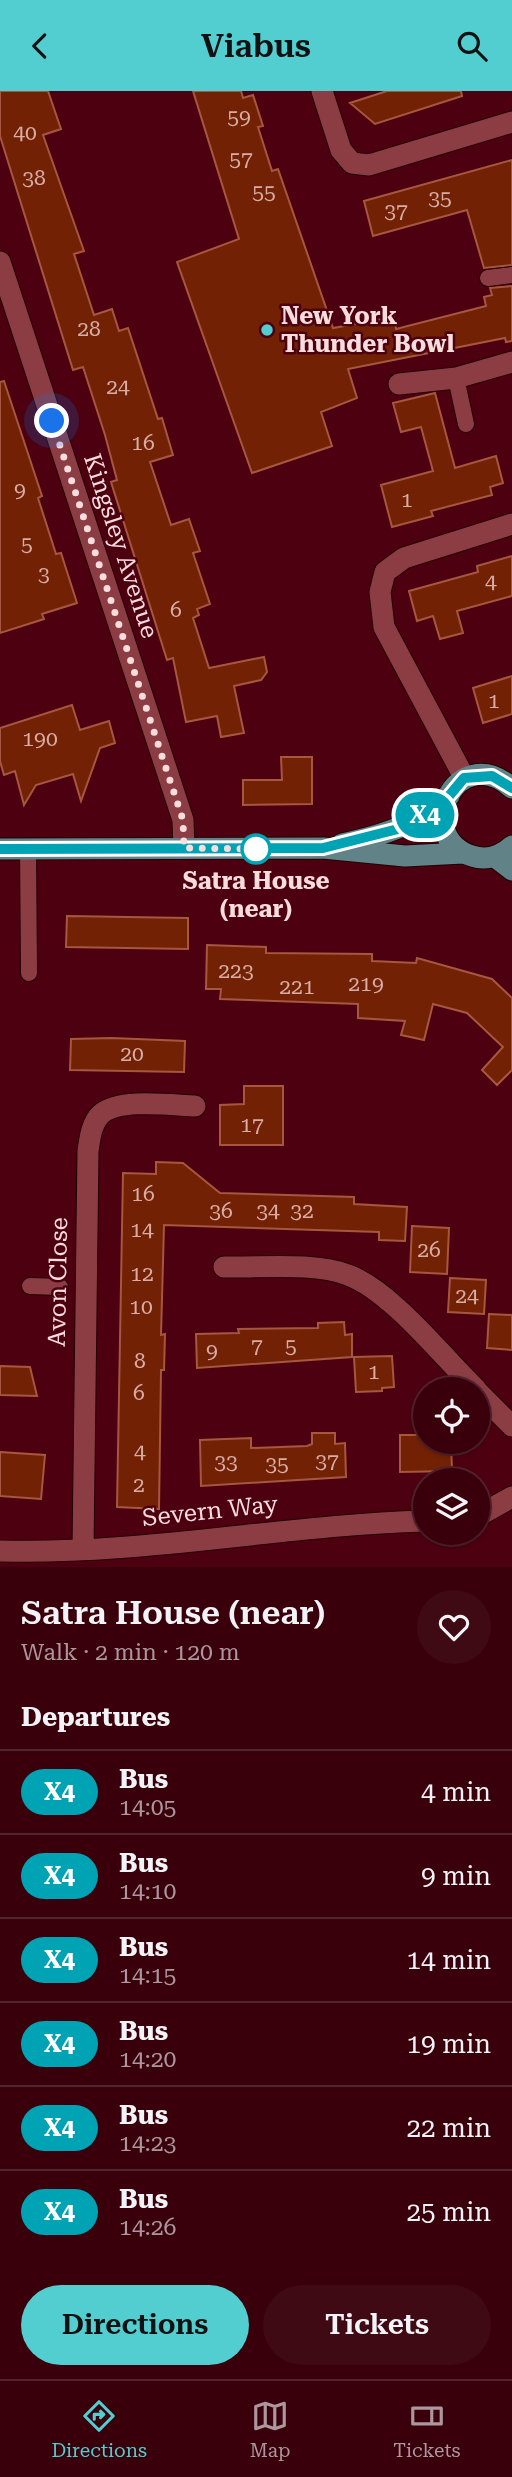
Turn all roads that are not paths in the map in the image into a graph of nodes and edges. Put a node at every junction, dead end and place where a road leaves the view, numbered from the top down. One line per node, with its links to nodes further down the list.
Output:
1 (322, 91): 2 (street)
2 (512, 122)
3 (0, 262): 14 (street, Kingsley Avenue)
4 (512, 275): 5 (lane)
5 (488, 278)
6 (512, 362): 7 (street)
7 (456, 378): 8 (street); 9 (lane)
8 (399, 384)
9 (466, 424)
10 (512, 524): 11 (street)
11 (464, 778): 12 (main road); 13 (main road)
12 (512, 788)
13 (449, 796): 15 (main road); 18 (main road)
14 (184, 848): 15 (main road); 17 (main road)
15 (323, 848): 18 (main road)
16 (0, 849): 17 (main road)
17 (28, 850): 20 (lane)
18 (463, 853): 19 (main road)
19 (508, 854)
20 (29, 973)
21 (195, 1106): 31 (street, Avon Close)
22 (224, 1267): 25 (street)
23 (30, 1286): 24 (lane)
24 (60, 1287)
25 (463, 1377)
26 (490, 1404): 27 (street)
27 (512, 1426)
28 (512, 1497): 29 (street)
29 (490, 1509)
30 (413, 1521): 31 (street, Severn Way)
31 (83, 1550): 32 (street, Severn Way)
32 (0, 1551)

